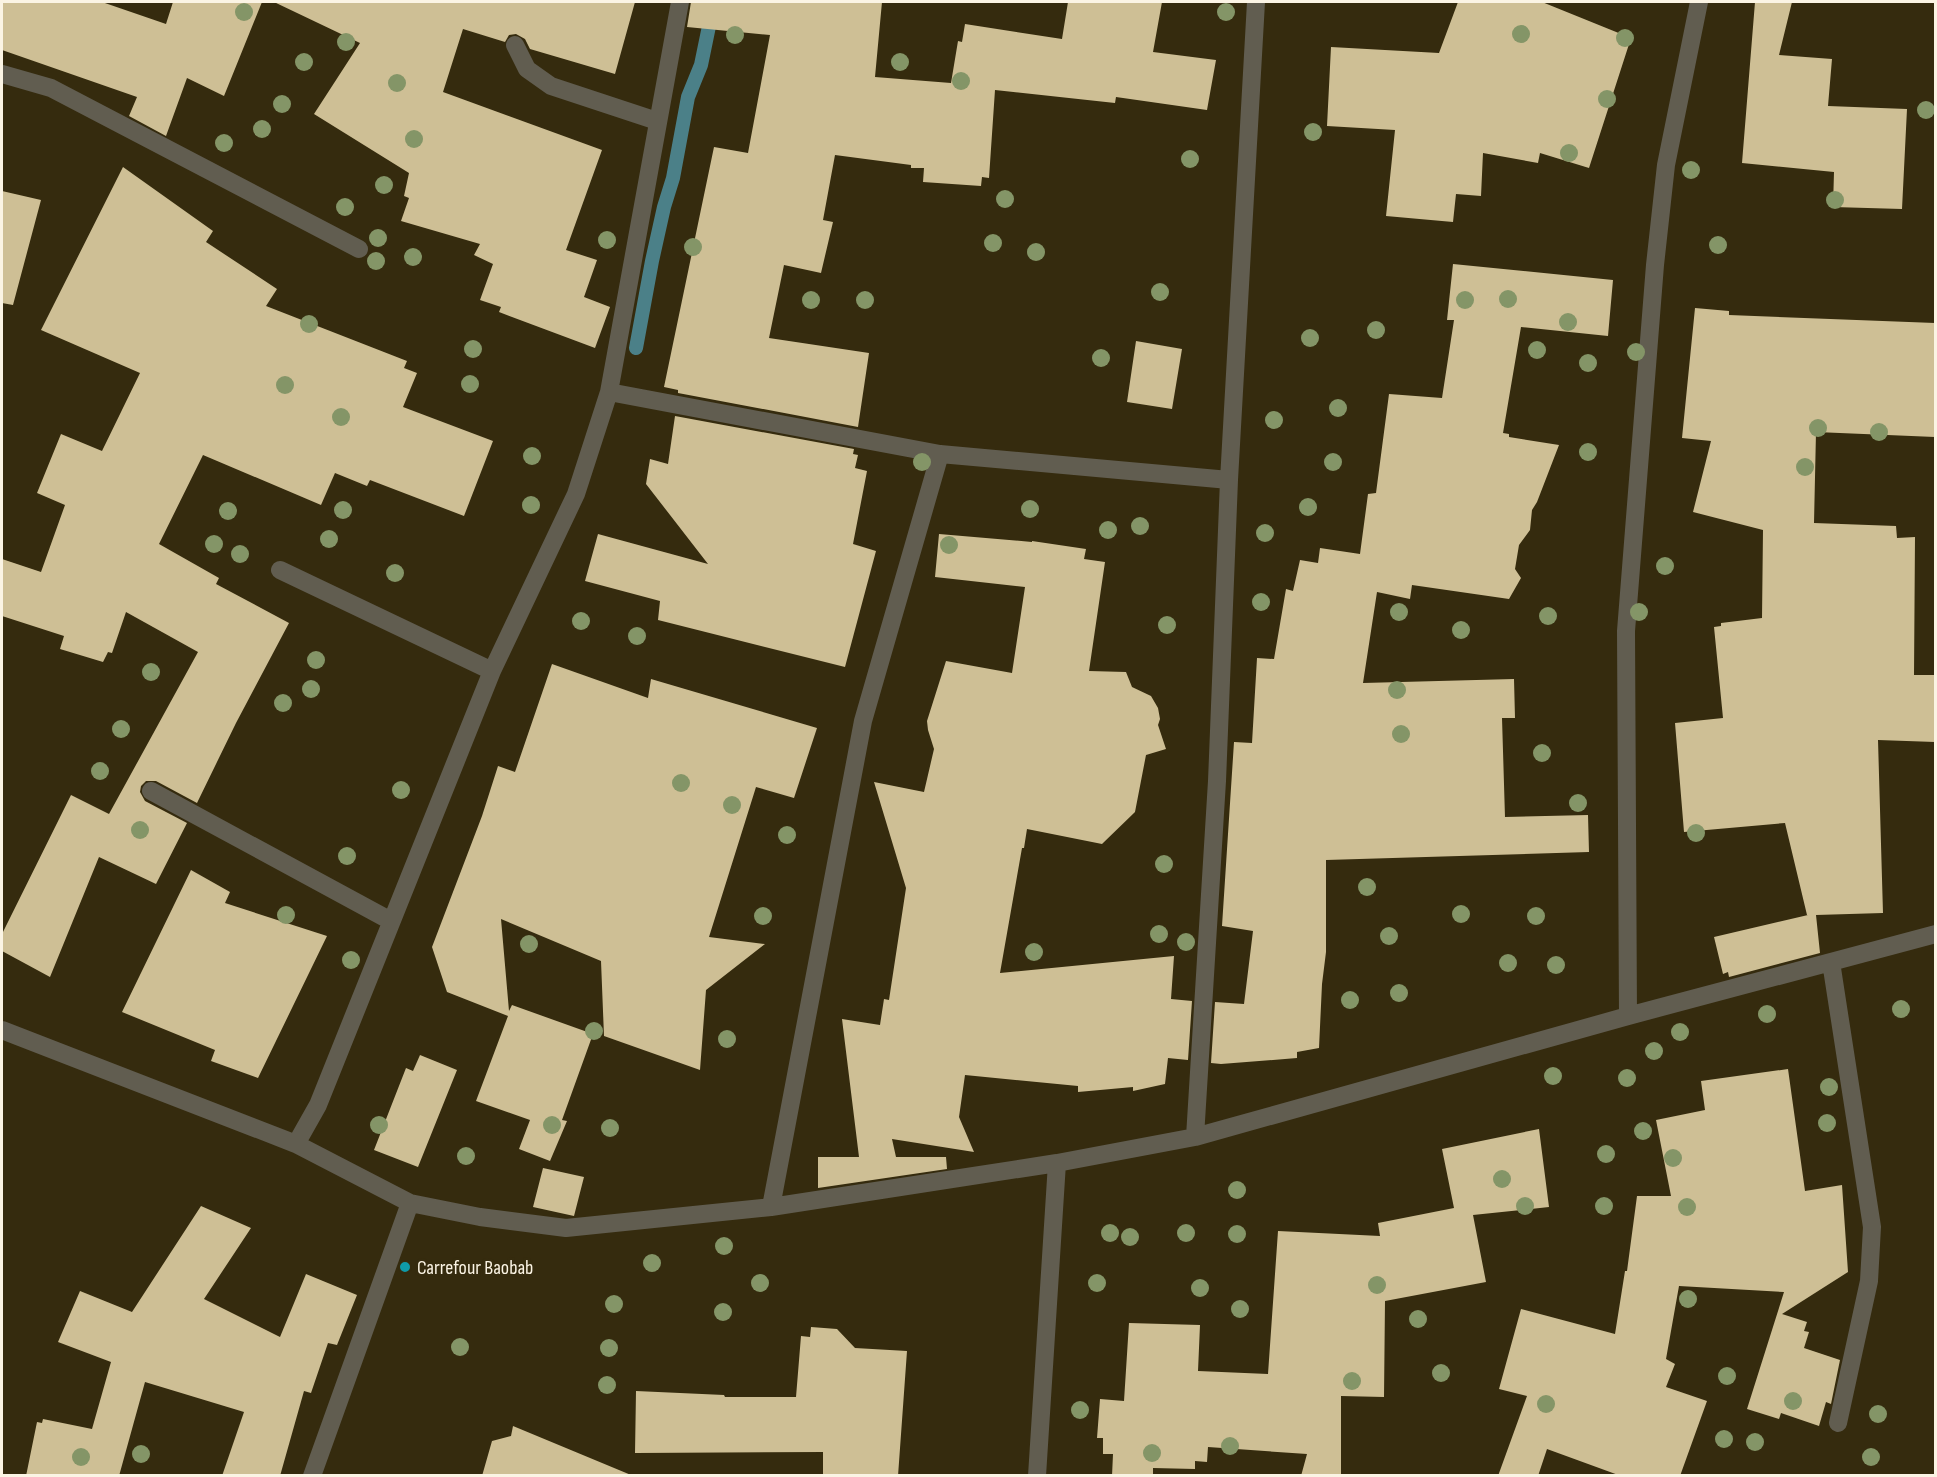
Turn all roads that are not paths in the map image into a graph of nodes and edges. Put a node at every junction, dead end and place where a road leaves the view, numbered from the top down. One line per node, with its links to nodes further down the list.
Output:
1 (680, 2): 6 (street)
2 (1256, 2): 10 (street)
3 (1699, 2): 17 (street)
4 (515, 45): 6 (street)
5 (2, 75): 7 (street)
6 (657, 121): 8 (street)
7 (359, 249)
8 (609, 392): 9 (street); 12 (street)
9 (940, 454): 10 (street); 23 (street)
10 (1229, 480): 19 (street)
11 (280, 570): 12 (street)
12 (492, 670): 14 (street)
13 (151, 791): 14 (street)
14 (392, 921): 20 (street)
15 (1935, 934): 16 (street)
16 (1831, 962): 17 (street); 24 (street)
17 (1628, 1016): 19 (street)
18 (2, 1030): 20 (street)
19 (1195, 1137): 21 (street)
20 (296, 1144): 22 (street)
21 (1057, 1163): 23 (street); 26 (street)
22 (410, 1203): 23 (street); 25 (street)
23 (771, 1207)
24 (1838, 1423)
25 (312, 1476)
26 (1037, 1476)

